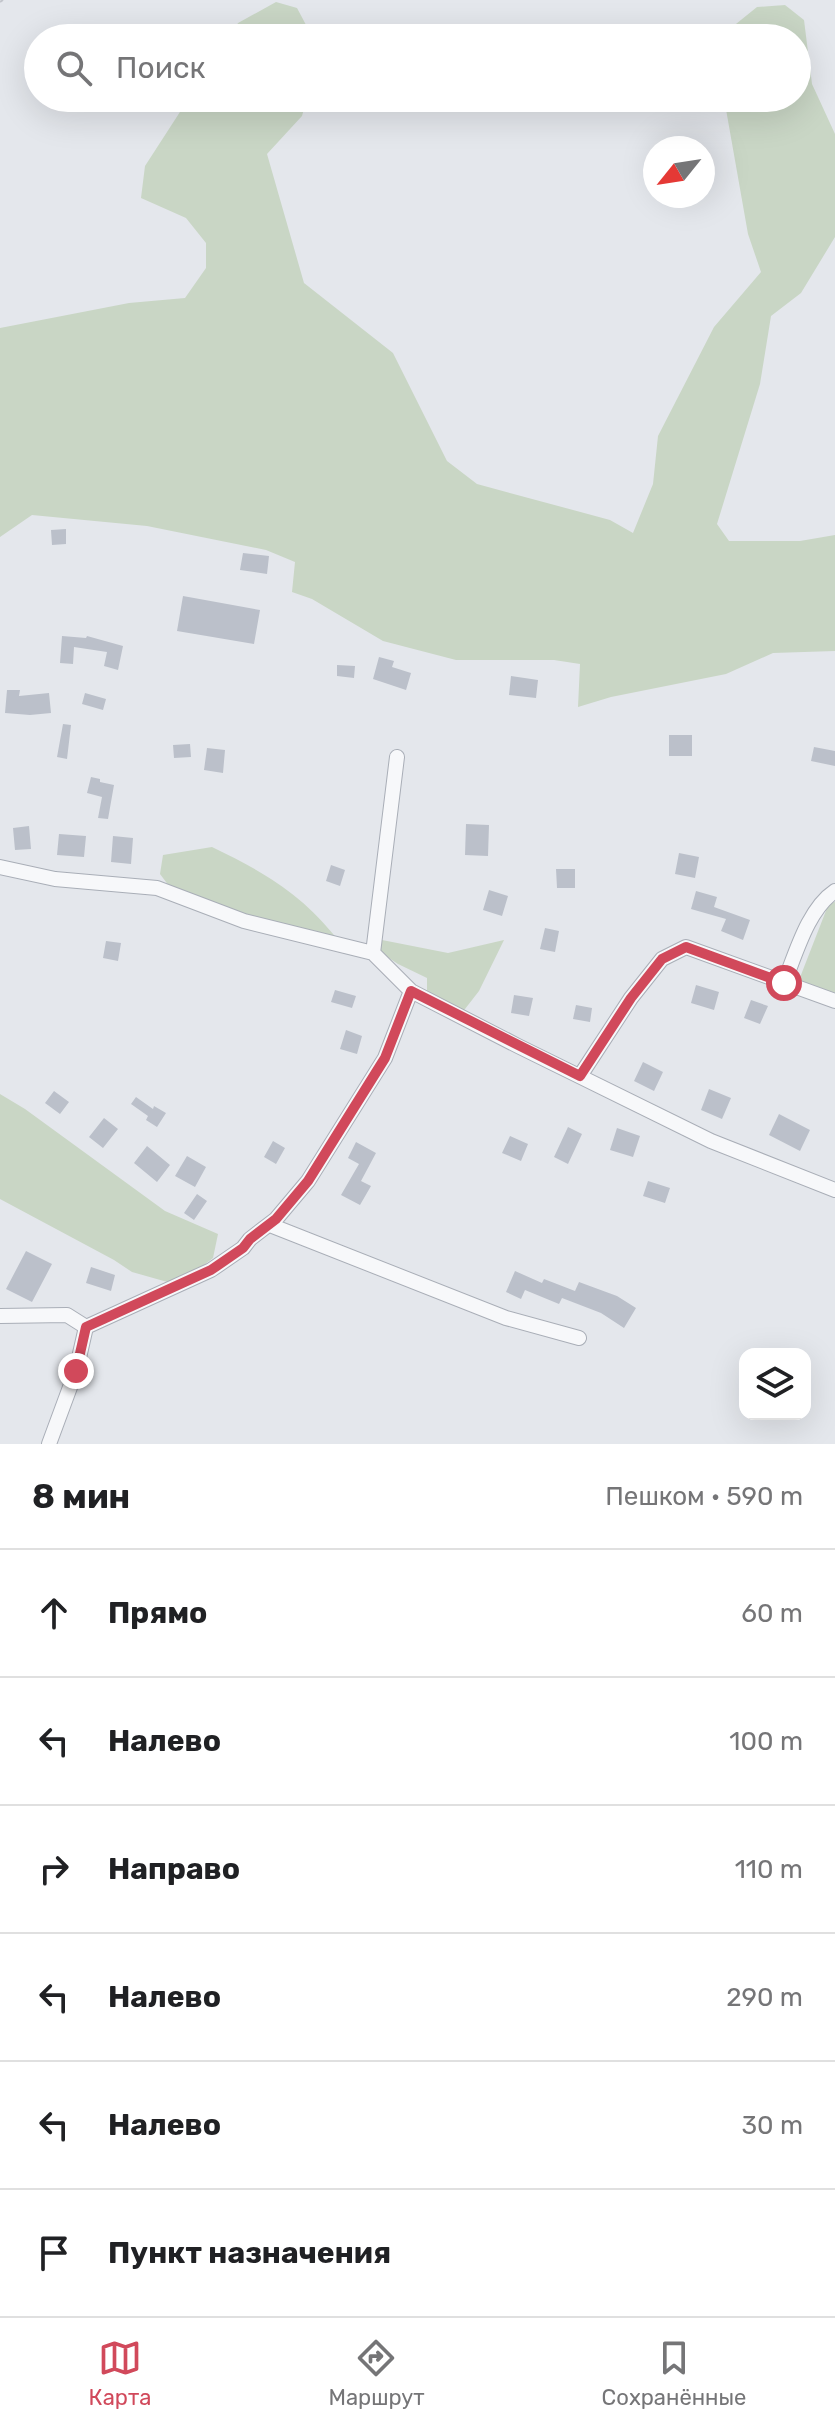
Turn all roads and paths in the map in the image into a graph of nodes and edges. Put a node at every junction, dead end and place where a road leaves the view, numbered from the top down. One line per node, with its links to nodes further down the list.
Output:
1 (397, 757): 4 (street)
2 (0, 867): 4 (street)
3 (835, 891): 5 (street)
4 (373, 953): 6 (street)
5 (784, 983): 7 (street); 8 (street)
6 (411, 991): 8 (street); 10 (street)
7 (835, 1001)
8 (580, 1076): 9 (street)
9 (835, 1190)
10 (270, 1225): 12 (street); 13 (street)
11 (0, 1316): 12 (street)
12 (86, 1327): 14 (street)
13 (579, 1338)
14 (49, 1444)

